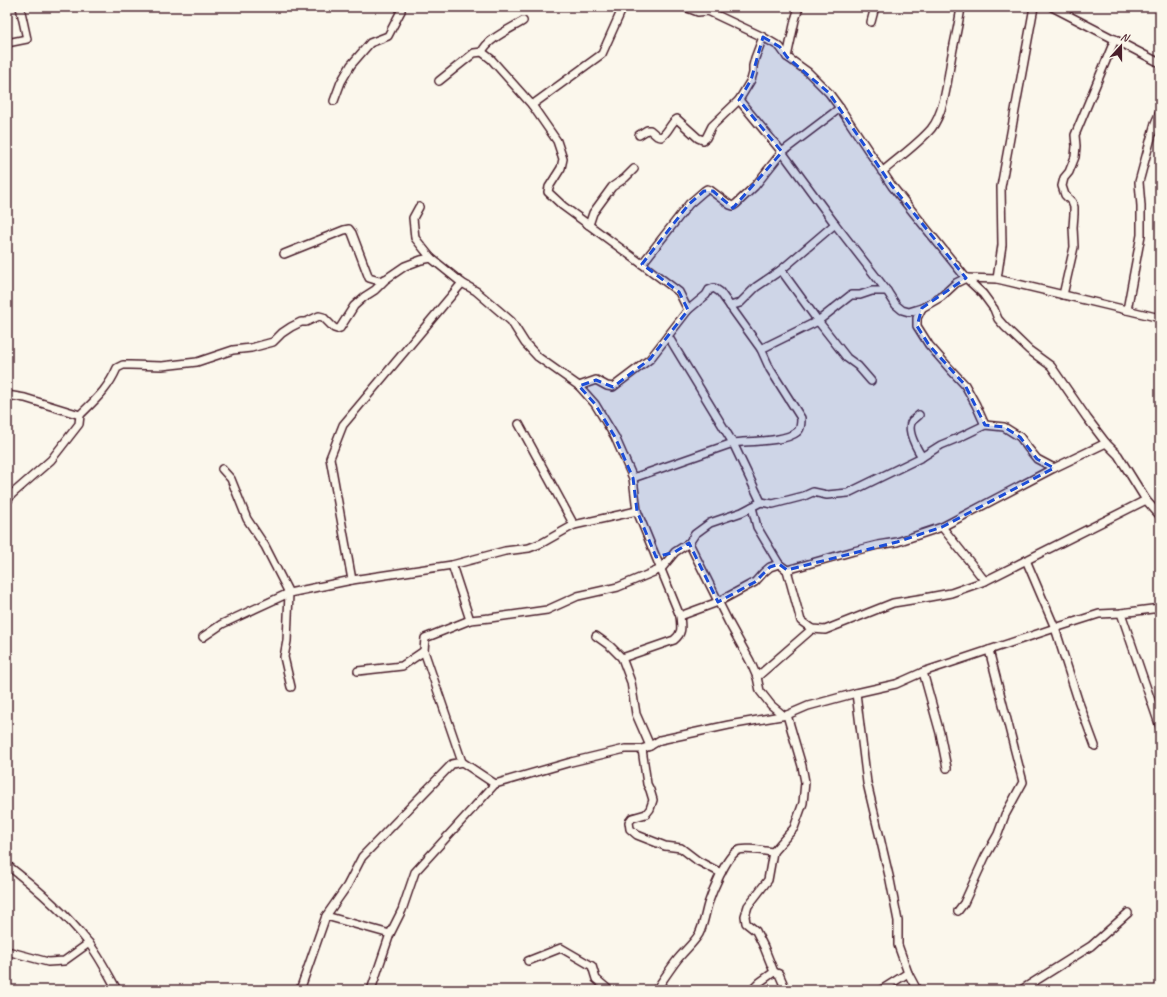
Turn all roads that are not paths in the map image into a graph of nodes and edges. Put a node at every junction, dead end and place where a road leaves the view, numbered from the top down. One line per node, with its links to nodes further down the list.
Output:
1 (20, 7): 14 (street)
2 (401, 7): 20 (street)
3 (623, 7): 21 (street)
4 (685, 7): 12 (street)
5 (799, 7): 16 (street)
6 (875, 7): 11 (street)
7 (961, 7): 27 (street)
8 (1034, 7): 37 (street)
9 (1052, 7): 13 (street)
10 (523, 21): 15 (street)
11 (871, 22)
12 (763, 37): 16 (street); 19 (street)
13 (1115, 39): 17 (street); 40 (street)
14 (7, 42)
15 (482, 52): 18 (street); 21 (street)
16 (787, 57): 22 (street)
17 (1160, 63)
18 (439, 81)
19 (739, 100): 24 (street); 25 (street)
20 (334, 101)
21 (532, 105): 30 (street)
22 (840, 108): 25 (street); 27 (street)
23 (1160, 112): 44 (street)
24 (638, 135)
25 (782, 152): 29 (street); 33 (street)
26 (634, 169): 30 (street)
27 (882, 172): 35 (street)
28 (419, 207): 32 (street)
29 (835, 224): 34 (street); 39 (street)
30 (589, 225): 33 (street)
31 (284, 254): 36 (street)
32 (431, 258): 36 (street); 38 (street)
33 (642, 264): 43 (street)
34 (781, 270): 41 (street); 46 (street)
35 (966, 278): 37 (street); 42 (street); 57 (street)
36 (386, 279): 52 (street)
37 (997, 279): 40 (street)
38 (462, 282): 50 (street); 78 (street)
39 (887, 291): 42 (street); 46 (street)
40 (1063, 295): 44 (street)
41 (730, 306): 43 (street); 48 (street)
42 (922, 308): 55 (street)
43 (688, 310): 47 (street)
44 (1126, 310): 45 (street)
45 (1160, 318)
46 (818, 321): 48 (street); 49 (street)
47 (668, 336): 50 (street); 56 (street)
48 (761, 349): 56 (street)
49 (871, 382)
50 (579, 386): 61 (street)
51 (7, 395): 52 (street)
52 (80, 415): 63 (street)
53 (920, 415): 58 (street)
54 (519, 424): 68 (street)
55 (985, 425): 58 (street); 59 (street)
56 (733, 443): 61 (street); 64 (street)
57 (1106, 443): 59 (street); 62 (street)
58 (922, 457): 64 (street)
59 (1054, 468): 69 (street)
60 (222, 469): 80 (street)
61 (633, 478): 66 (street)
62 (1146, 500): 67 (street); 73 (street)
63 (7, 502)
64 (761, 502): 65 (street)
65 (752, 507): 70 (street); 74 (street)
66 (637, 512): 68 (street); 72 (street)
67 (1160, 516)
68 (574, 525): 75 (street)
69 (942, 527): 77 (street); 79 (street)
70 (689, 543): 71 (street); 81 (street)
71 (674, 552): 72 (street); 76 (street)
72 (656, 557): 76 (street)
73 (1026, 560): 79 (street); 86 (street)
74 (780, 564): 77 (street); 81 (street)
75 (452, 565): 78 (street); 85 (street)
76 (661, 569): 84 (street); 85 (street)
77 (787, 570): 87 (street)
78 (352, 580): 80 (street)
79 (985, 581): 87 (street)
80 (289, 593): 89 (street); 96 (street)
81 (718, 602): 84 (street); 95 (street)
82 (1160, 608): 83 (street)
83 (1121, 613): 86 (street); 99 (street)
84 (680, 616): 92 (street)
85 (470, 620): 91 (street)
86 (1055, 628): 90 (street); 101 (street)
87 (812, 629): 95 (street)
88 (596, 636): 92 (street)
89 (203, 637)
90 (990, 650): 94 (street); 109 (street)
91 (424, 651): 93 (street); 103 (street)
92 (622, 658): 100 (street)
93 (358, 671)
94 (923, 672): 97 (street); 104 (street)
95 (757, 676): 98 (street)
96 (291, 687)
97 (856, 693): 98 (street); 117 (street)
98 (785, 715): 100 (street); 106 (street)
99 (1160, 727)
100 (650, 746): 102 (street)
101 (1095, 746)
102 (642, 749): 105 (street); 108 (street)
103 (462, 762): 105 (street); 111 (street)
104 (947, 768)
105 (495, 784): 112 (street)
106 (773, 852): 108 (street); 116 (street)
107 (7, 865): 113 (street)
108 (721, 873): 122 (street)
109 (958, 911)
110 (1128, 912): 127 (street)
111 (326, 916): 112 (street); 119 (street)
112 (390, 934): 120 (street)
113 (89, 943): 114 (street); 118 (street)
114 (7, 951)
115 (528, 961): 121 (street)
116 (774, 972): 123 (street); 124 (street)
117 (908, 973): 125 (street); 126 (street)
118 (117, 990)
119 (300, 990)
120 (371, 990)
121 (608, 990)
122 (656, 990)
123 (752, 990)
124 (786, 990)
125 (881, 990)
126 (917, 990)
127 (1021, 990)

